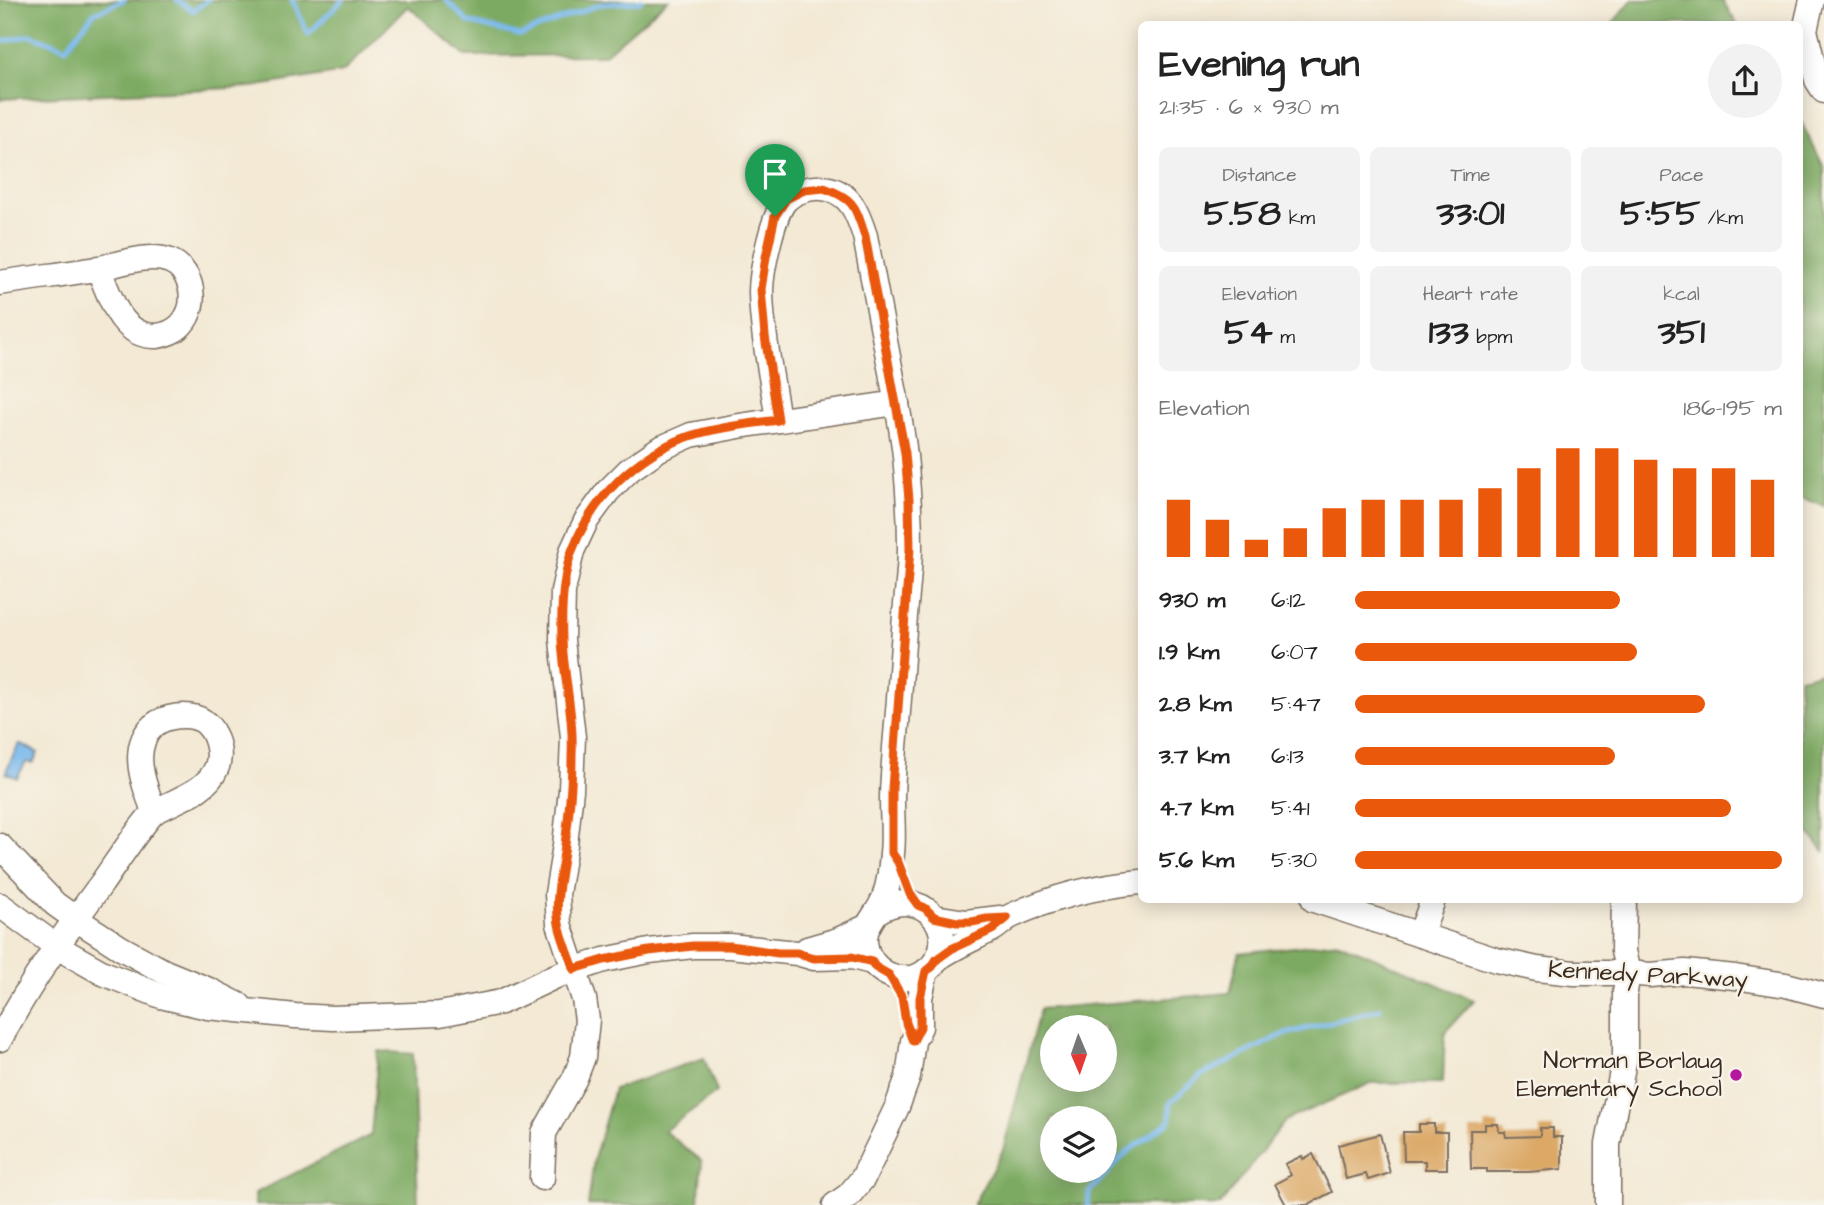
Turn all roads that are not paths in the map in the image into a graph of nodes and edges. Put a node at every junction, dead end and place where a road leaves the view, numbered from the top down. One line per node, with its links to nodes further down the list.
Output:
1 (1812, 0): 2 (street)
2 (1824, 91)
3 (98, 268): 4 (street)
4 (0, 283)
5 (897, 403): 6 (street); 6 (street); 9 (street)
6 (778, 420): 24 (street)
7 (154, 811): 18 (street)
8 (0, 846): 18 (street)
9 (892, 853): 16 (street); 19 (street)
10 (1138, 882): 17 (street)
11 (1332, 903): 15 (street, Kennedy Parkway)
12 (1432, 903): 20 (street)
13 (1624, 903): 26 (street)
14 (0, 905): 21 (street)
15 (1368, 909): 20 (street, Kennedy Parkway)
16 (926, 911): 17 (street); 19 (street); 23 (street)
17 (1007, 918): 23 (street)
18 (76, 919): 21 (street); 28 (street)
19 (873, 919): 22 (street); 25 (street)
20 (1420, 935): 26 (street, Kennedy Parkway)
21 (57, 947): 28 (street); 29 (street)
22 (797, 953): 24 (street); 25 (street)
23 (931, 965): 25 (street); 30 (street)
24 (574, 969): 28 (street); 31 (street)
25 (881, 969): 30 (street)
26 (1628, 973): 27 (street, Kennedy Parkway); 33 (street)
27 (1824, 995)
28 (249, 1011)
29 (0, 1040)
30 (913, 1041): 32 (street)
31 (542, 1178)
32 (835, 1205)
33 (1608, 1205)

